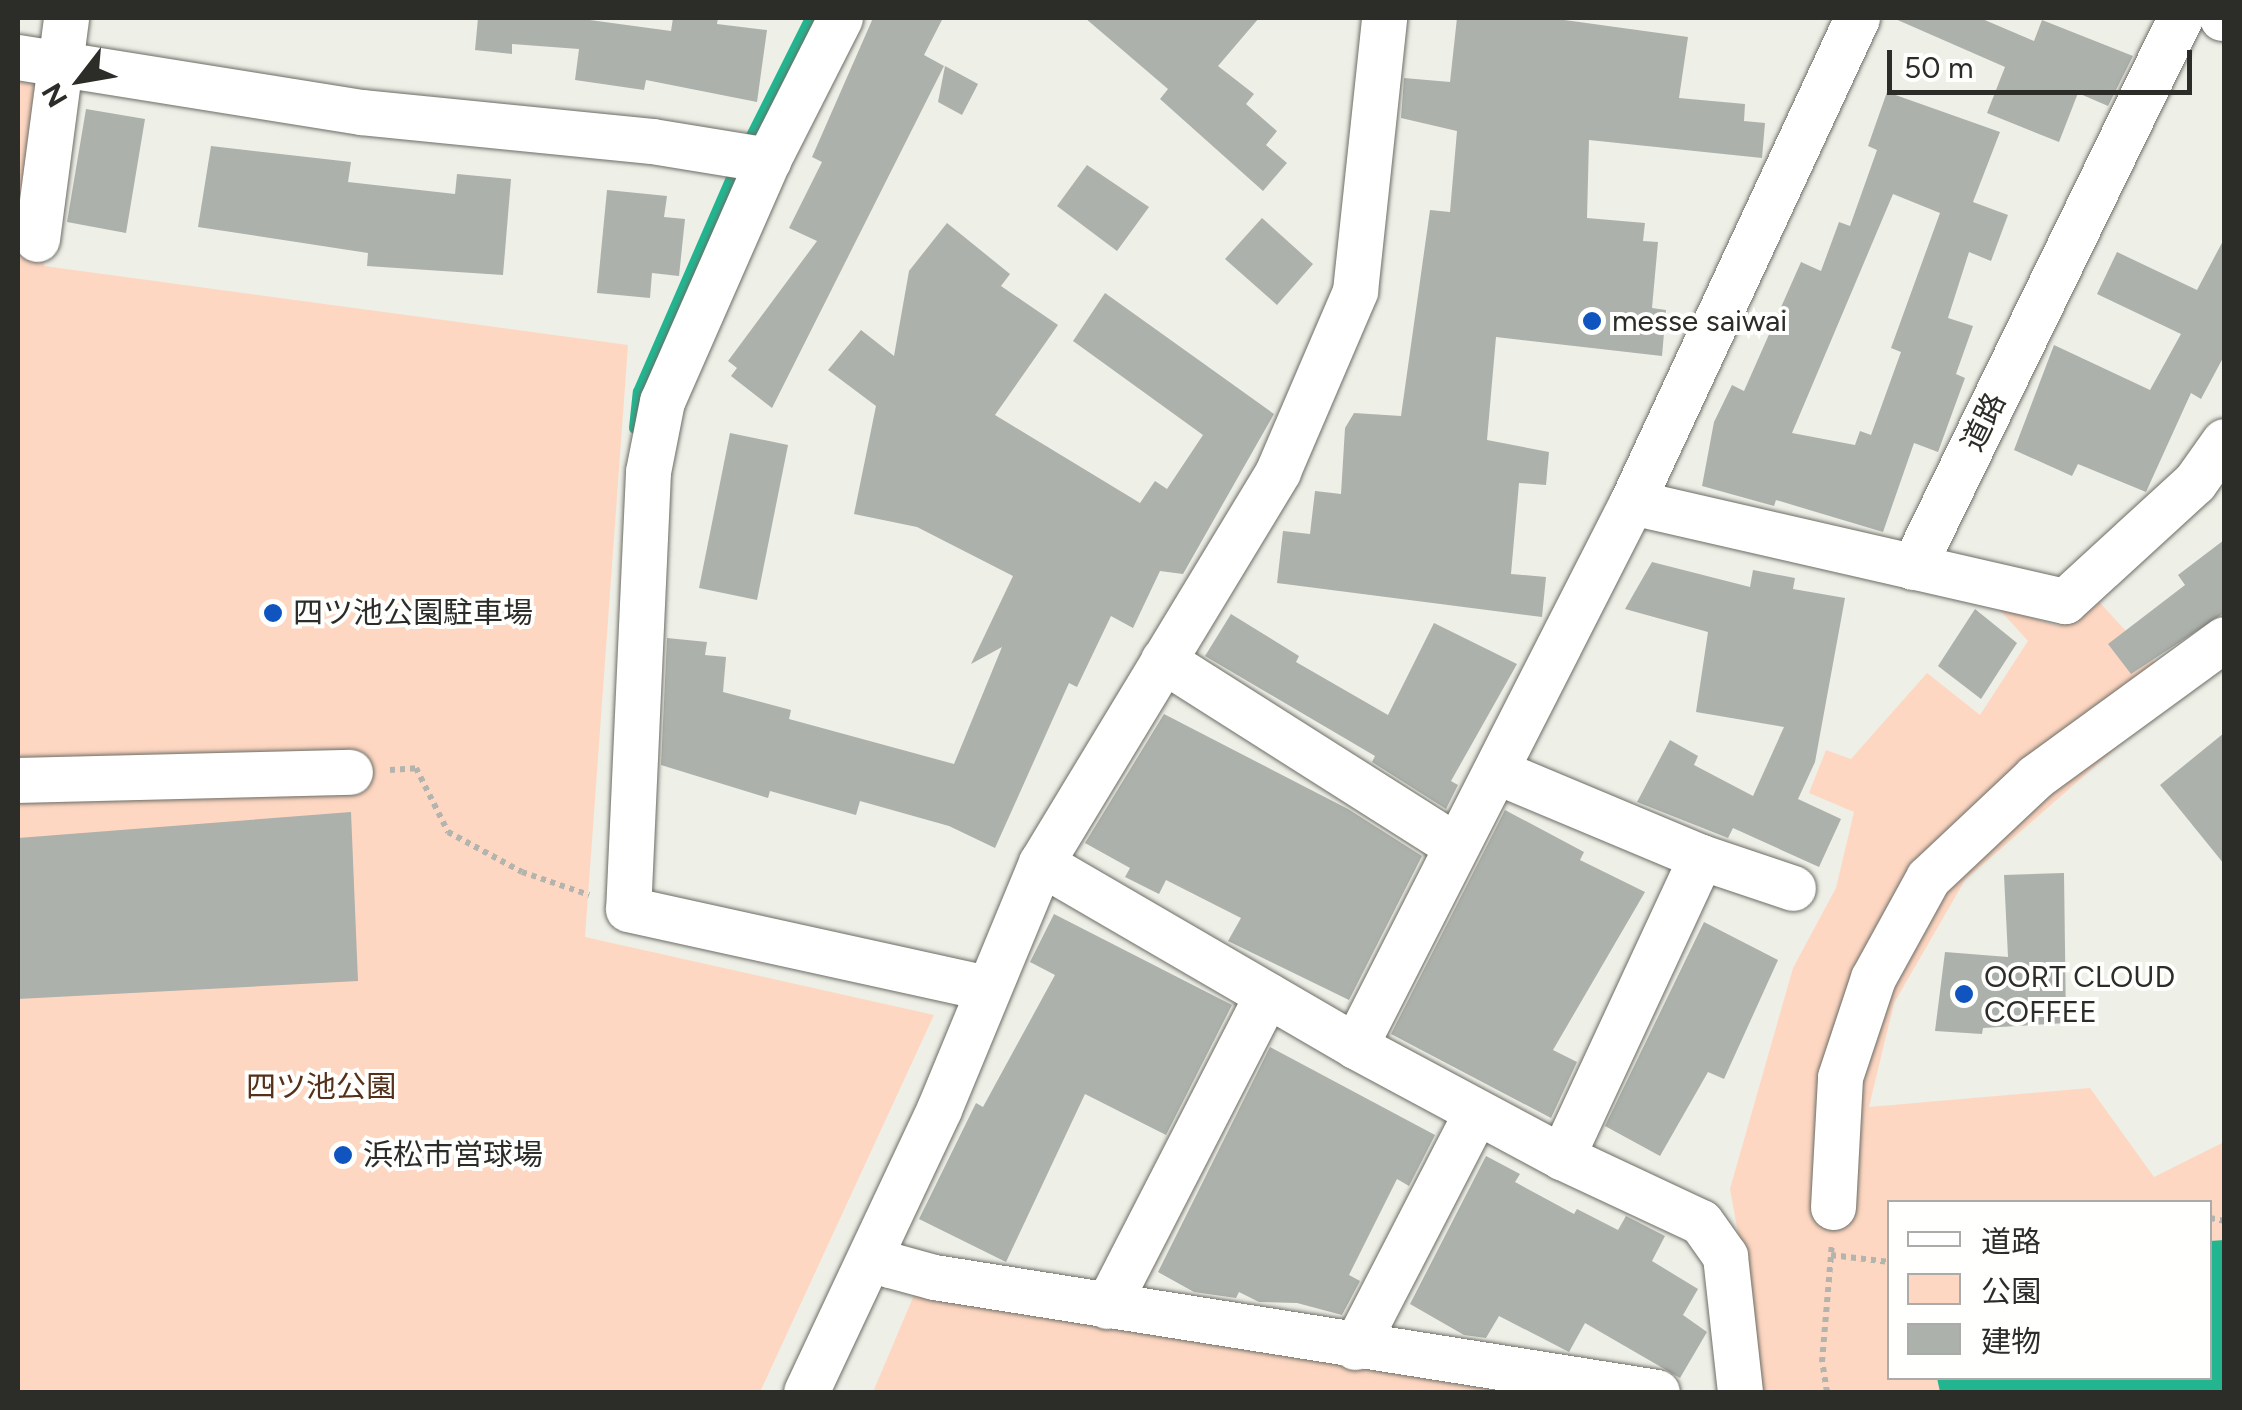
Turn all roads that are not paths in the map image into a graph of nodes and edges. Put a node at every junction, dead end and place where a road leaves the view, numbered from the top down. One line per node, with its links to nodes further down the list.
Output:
1 (66, 18): 6 (street)
2 (840, 18): 7 (street)
3 (1384, 18): 13 (street)
4 (1858, 18): 10 (street)
5 (2180, 18): 11 (street, 道路)
6 (38, 60): 7 (street); 8 (street)
7 (750, 157): 21 (street)
8 (37, 239)
9 (2224, 441): 11 (street)
10 (1632, 502): 11 (street); 15 (street)
11 (1913, 567)
12 (2224, 638): 26 (street)
13 (1163, 660): 17 (street); 19 (street)
14 (350, 772): 16 (street)
15 (1498, 772): 17 (street); 18 (street)
16 (18, 780)
17 (1456, 846): 23 (street)
18 (1701, 857): 20 (street); 25 (street)
19 (1041, 863): 21 (street); 22 (street)
20 (1793, 888)
21 (986, 988): 27 (street)
22 (1267, 995): 23 (street); 28 (street)
23 (1355, 1046): 24 (street)
24 (1476, 1113): 25 (street); 29 (street)
25 (1562, 1158): 32 (street)
26 (1834, 1207)
27 (875, 1252): 28 (street); 30 (street)
28 (1107, 1306): 29 (street)
29 (1355, 1347): 31 (street)
30 (806, 1392)
31 (1657, 1392)
32 (1740, 1392)

